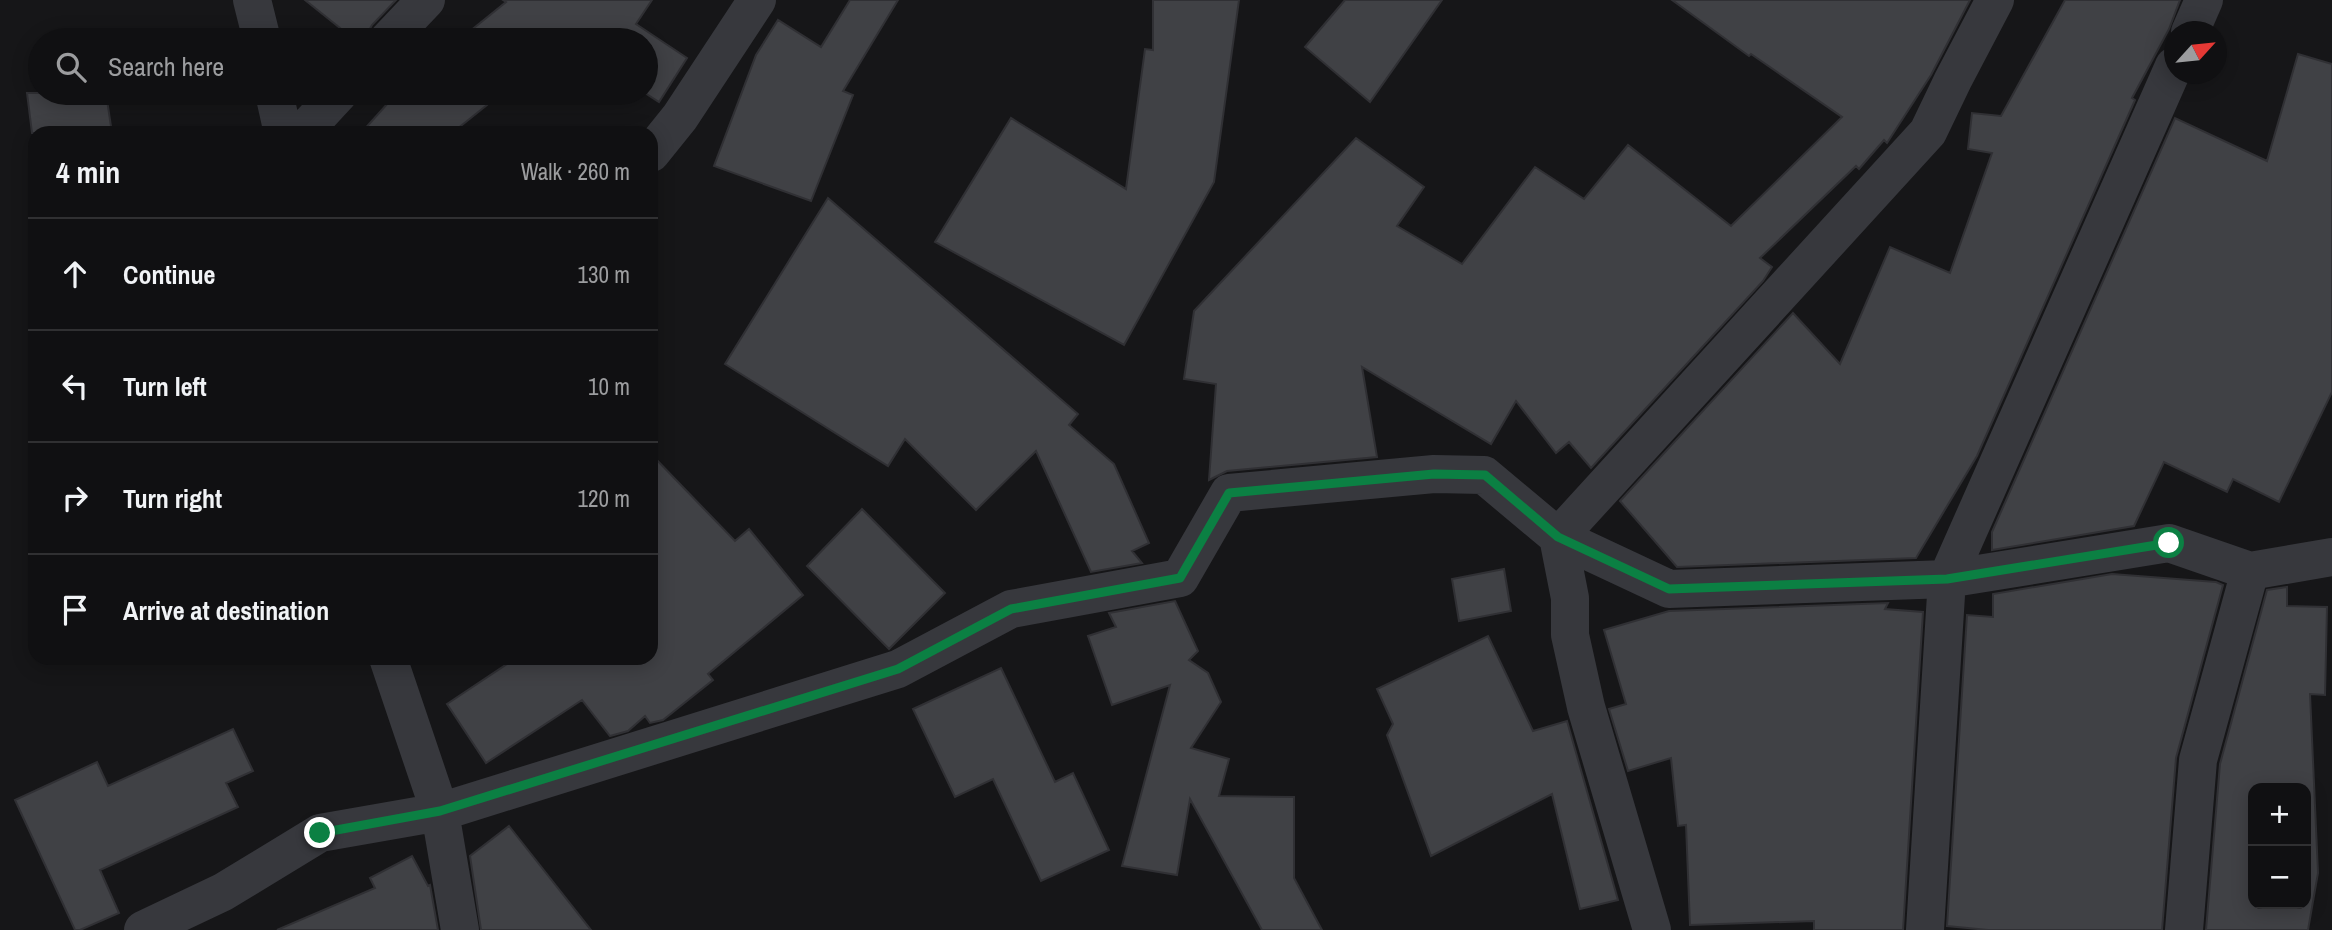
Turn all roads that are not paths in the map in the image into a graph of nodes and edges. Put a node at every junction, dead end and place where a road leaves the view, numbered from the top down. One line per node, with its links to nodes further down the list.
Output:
1 (252, 0): 7 (street)
2 (426, 0): 8 (street)
3 (757, 0): 14 (street)
4 (1995, 0): 15 (street)
5 (2204, 0): 6 (street)
6 (2195, 21)
7 (259, 28)
8 (399, 28)
9 (2167, 84): 18 (street)
10 (277, 105): 12 (street)
11 (329, 105): 13 (street)
12 (282, 126)
13 (309, 126)
14 (658, 144)
15 (1558, 537): 18 (street); 20 (street); 23 (street)
16 (2332, 557): 17 (street)
17 (2250, 570): 18 (street); 25 (street)
18 (1947, 579): 24 (street)
19 (389, 665): 20 (street)
20 (440, 811): 21 (street); 22 (street)
21 (143, 930)
22 (460, 930)
23 (1652, 930)
24 (1925, 930)
25 (2184, 930)

